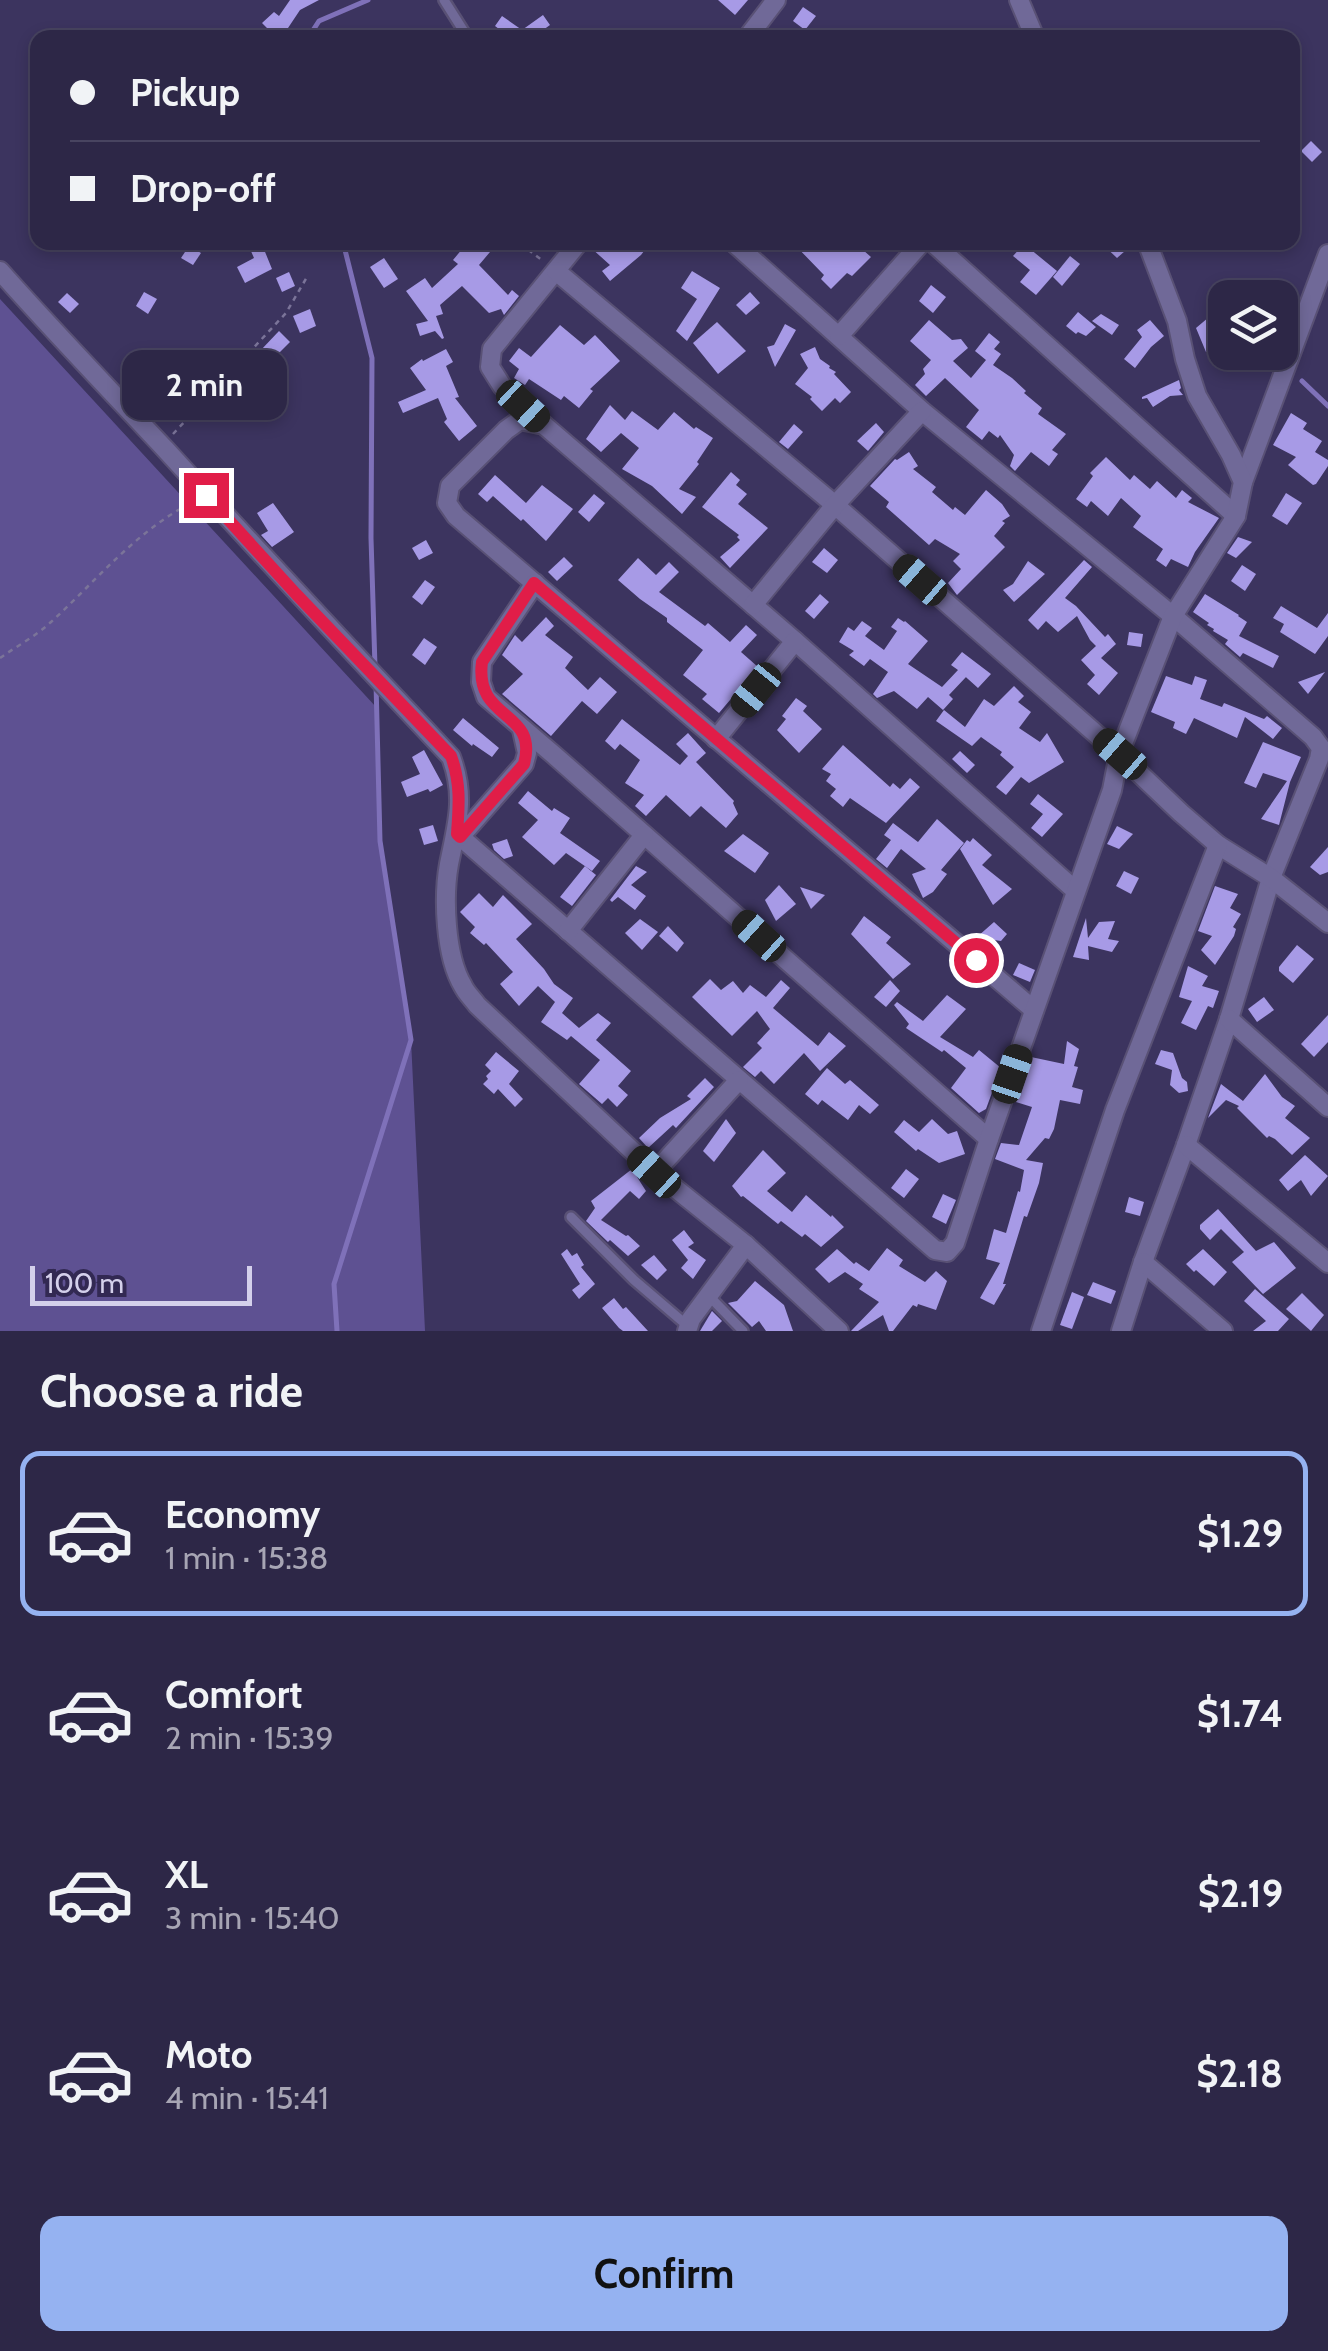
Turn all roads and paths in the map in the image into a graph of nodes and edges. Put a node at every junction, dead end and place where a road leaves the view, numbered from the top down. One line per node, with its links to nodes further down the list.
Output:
1 (444, 0): 4 (lane)
2 (776, 0): 5 (street)
3 (1019, 0): 6 (street)
4 (463, 30)
5 (752, 30)
6 (1032, 30)
7 (529, 250): 14 (path)
8 (572, 250): 14 (street)
9 (742, 250): 17 (street)
10 (915, 250): 17 (street)
11 (941, 250): 24 (street)
12 (1151, 250): 21 (street)
13 (1328, 254): 21 (street)
14 (556, 270): 19 (street); 23 (street)
15 (0, 271): 20 (street)
16 (308, 277): 20 (path)
17 (839, 336): 18 (street)
18 (922, 412): 23 (street); 27 (street)
19 (544, 425): 25 (street); 26 (street)
20 (162, 446): 22 (street)
21 (1243, 482): 24 (street)
22 (206, 495): 29 (path); 33 (street)
23 (835, 505): 26 (street); 32 (street)
24 (1236, 516): 27 (street)
25 (534, 583): 30 (street); 31 (street)
26 (753, 605): 28 (street)
27 (1172, 616): 32 (street); 36 (street)
28 (795, 640): 31 (street); 37 (street)
29 (0, 658)
30 (522, 730): 33 (street); 34 (street)
31 (716, 739): 40 (street)
32 (1120, 754): 35 (street); 37 (street)
33 (458, 835): 39 (street); 46 (street)
34 (644, 835): 39 (street); 44 (street)
35 (1218, 845): 36 (street); 55 (street)
36 (1271, 878): 38 (street); 41 (street)
37 (1076, 891): 40 (street)
38 (1328, 923)
39 (568, 931): 42 (street)
40 (1034, 1010): 44 (street)
41 (1229, 1019): 43 (street); 45 (street)
42 (739, 1080): 44 (street); 46 (street)
43 (1328, 1107)
44 (989, 1139)
45 (1186, 1145): 49 (street); 50 (street)
46 (654, 1172): 48 (street)
47 (571, 1218): 52 (lane)
48 (746, 1245): 51 (street); 54 (street)
49 (1143, 1262): 56 (street); 57 (street)
50 (1328, 1263)
51 (708, 1296): 52 (street); 53 (lane)
52 (688, 1329)
53 (743, 1331)
54 (839, 1331)
55 (1041, 1331)
56 (1121, 1331)
57 (1222, 1331)

